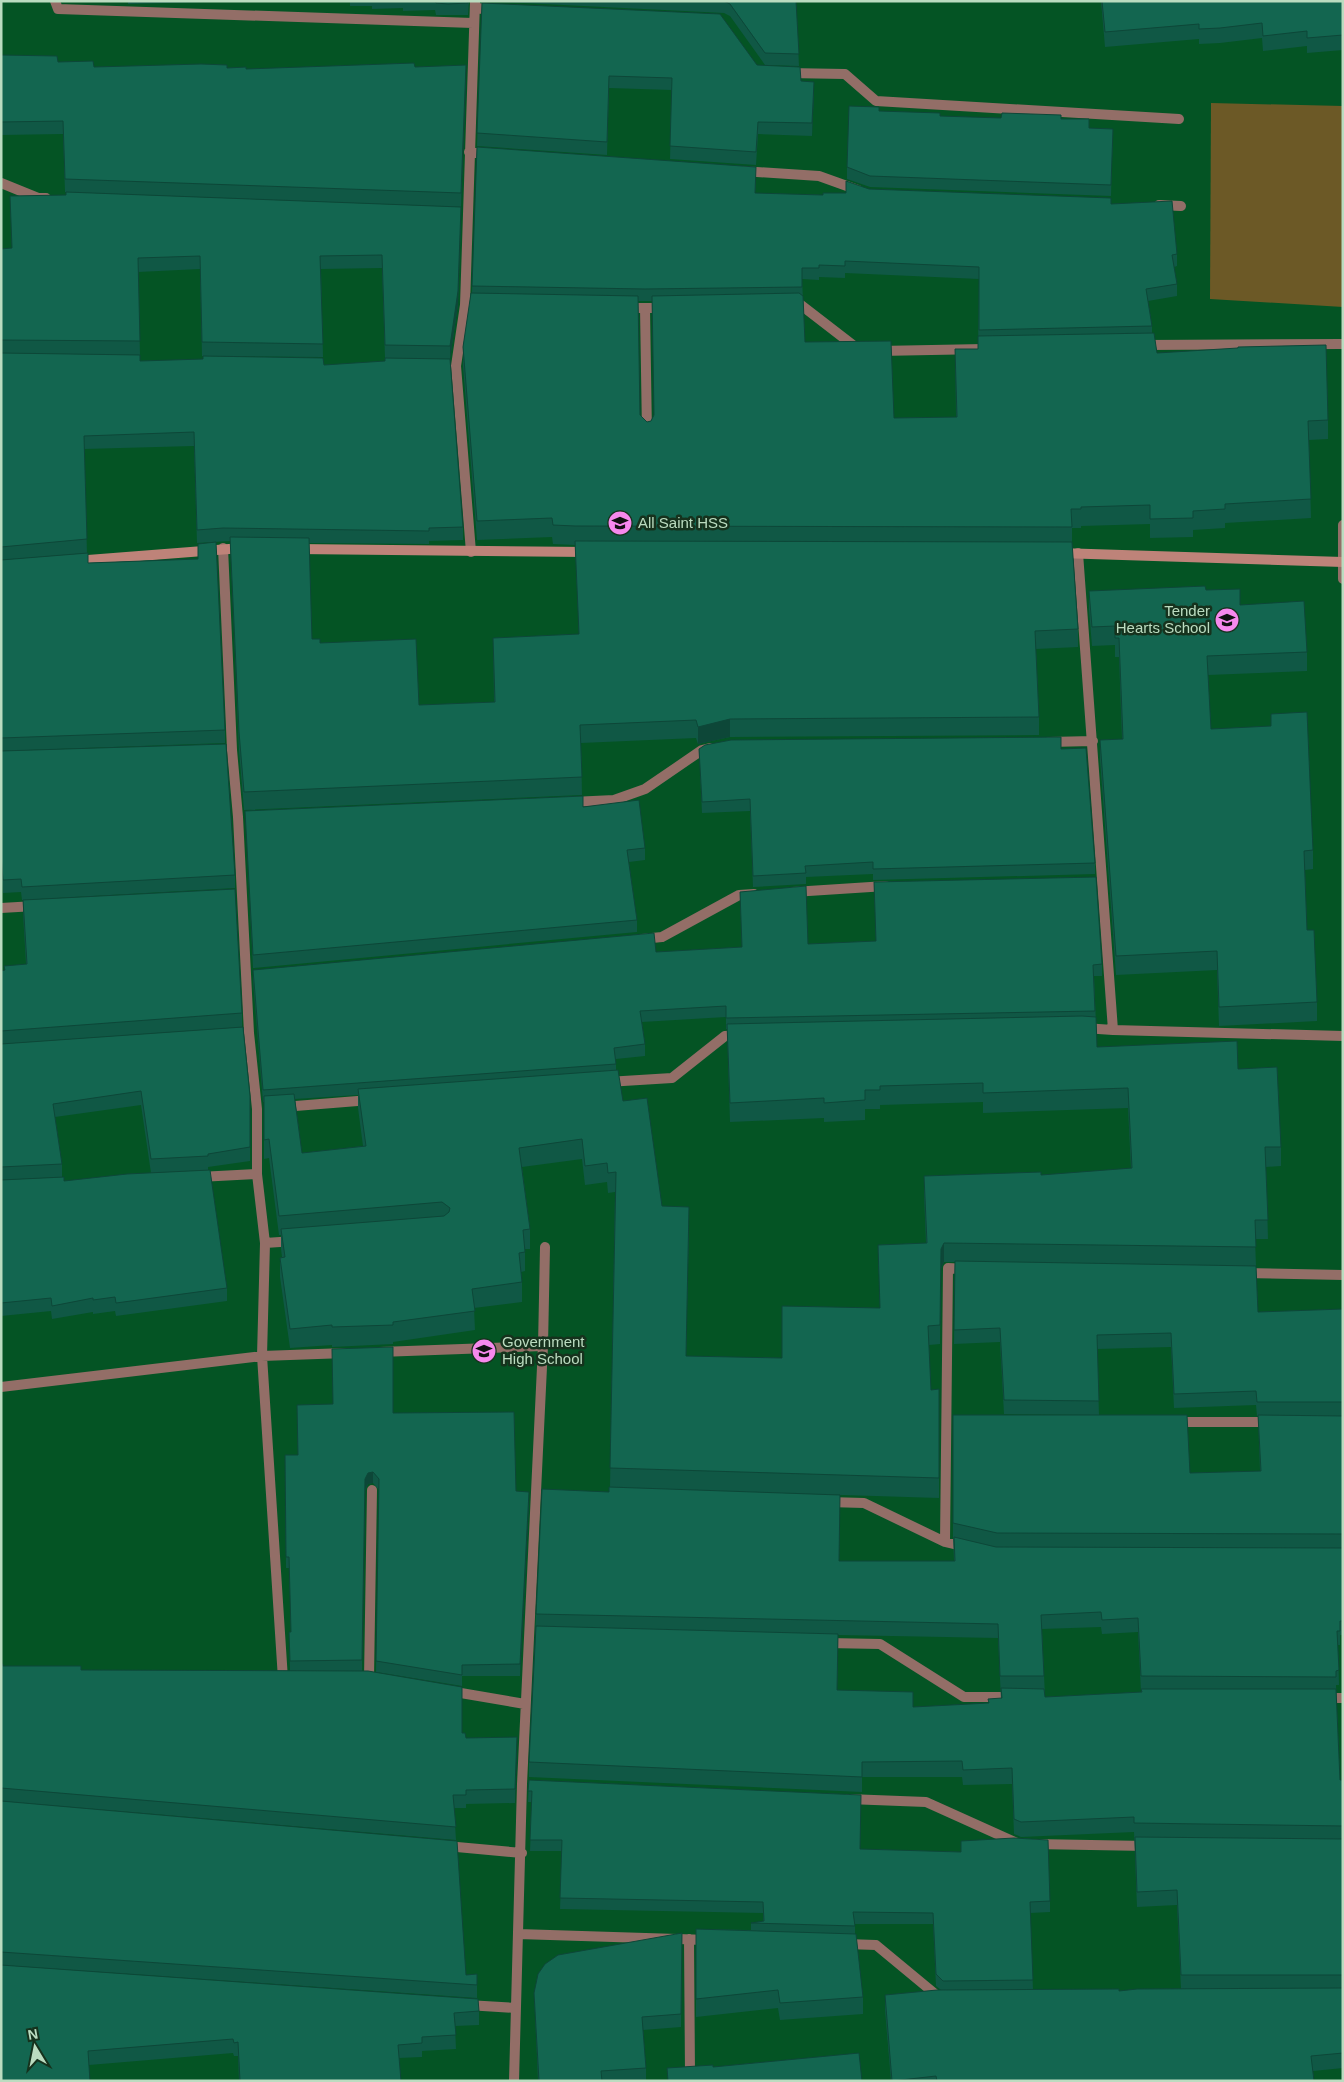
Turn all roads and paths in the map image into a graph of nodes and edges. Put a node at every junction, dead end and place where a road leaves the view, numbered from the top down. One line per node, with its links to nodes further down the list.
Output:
1 (55, 1): 4 (street)
2 (475, 5): 3 (street); 4 (street)
3 (505, 10)
4 (473, 23): 7 (street)
5 (780, 72): 6 (street)
6 (1178, 119)
7 (470, 152): 8 (street); 15 (street)
8 (499, 154)
9 (732, 170): 11 (street)
10 (1, 183): 12 (street)
11 (869, 194)
12 (58, 199)
13 (1152, 205): 14 (street)
14 (1181, 206)
15 (465, 305): 16 (street); 29 (street)
16 (494, 305)
17 (782, 305): 23 (street)
18 (617, 307): 20 (street)
19 (674, 307): 20 (street)
20 (645, 308): 24 (street)
21 (1343, 344): 22 (street)
22 (1136, 345)
23 (998, 348)
24 (647, 434)
25 (1343, 525): 34 (street)
26 (223, 548): 27 (street); 33 (street); 52 (street)
27 (253, 548)
28 (283, 549): 29 (street)
29 (471, 552): 30 (street)
30 (601, 552)
31 (1048, 553): 32 (street)
32 (1078, 553): 34 (street); 36 (street)
33 (59, 562)
34 (1343, 562): 35 (street)
35 (1343, 579)
36 (1093, 741): 37 (street); 47 (street)
37 (1034, 742)
38 (720, 746): 39 (street)
39 (564, 803)
40 (899, 886): 41 (street)
41 (785, 893)
42 (766, 894): 45 (street)
43 (49, 906): 44 (street)
44 (1, 908)
45 (632, 940)
46 (1072, 1028): 47 (street)
47 (1113, 1030): 49 (street)
48 (754, 1035): 50 (street)
49 (1343, 1036)
50 (593, 1084)
51 (385, 1099): 52 (street)
52 (267, 1108): 53 (street)
53 (256, 1174): 54 (street); 56 (street)
54 (188, 1177)
55 (304, 1240): 56 (street)
56 (265, 1243): 62 (street)
57 (545, 1247): 61 (street)
58 (977, 1269): 68 (street)
59 (1234, 1273): 60 (street)
60 (1343, 1275)
61 (543, 1346): 62 (street); 77 (street)
62 (262, 1356): 63 (street); 72 (street)
63 (1, 1387)
64 (1164, 1422): 65 (street)
65 (1283, 1422)
66 (372, 1490): 71 (street)
67 (814, 1502): 68 (street)
68 (945, 1542): 69 (street)
69 (979, 1550)
70 (820, 1642): 74 (street)
71 (369, 1678)
72 (302, 1679)
73 (437, 1689): 77 (street)
74 (1024, 1697)
75 (1313, 1698): 76 (street)
76 (1343, 1698)
77 (525, 1704): 81 (street)
78 (837, 1798): 80 (street)
79 (433, 1845): 81 (street)
80 (1156, 1846)
81 (522, 1852): 82 (street)
82 (518, 1934): 83 (street); 88 (street)
83 (689, 1939): 84 (street); 89 (street)
84 (718, 1940)
85 (836, 1944): 86 (street)
86 (951, 1999)
87 (456, 2004): 88 (street)
88 (516, 2008): 90 (street)
89 (690, 2075)
90 (514, 2081)

